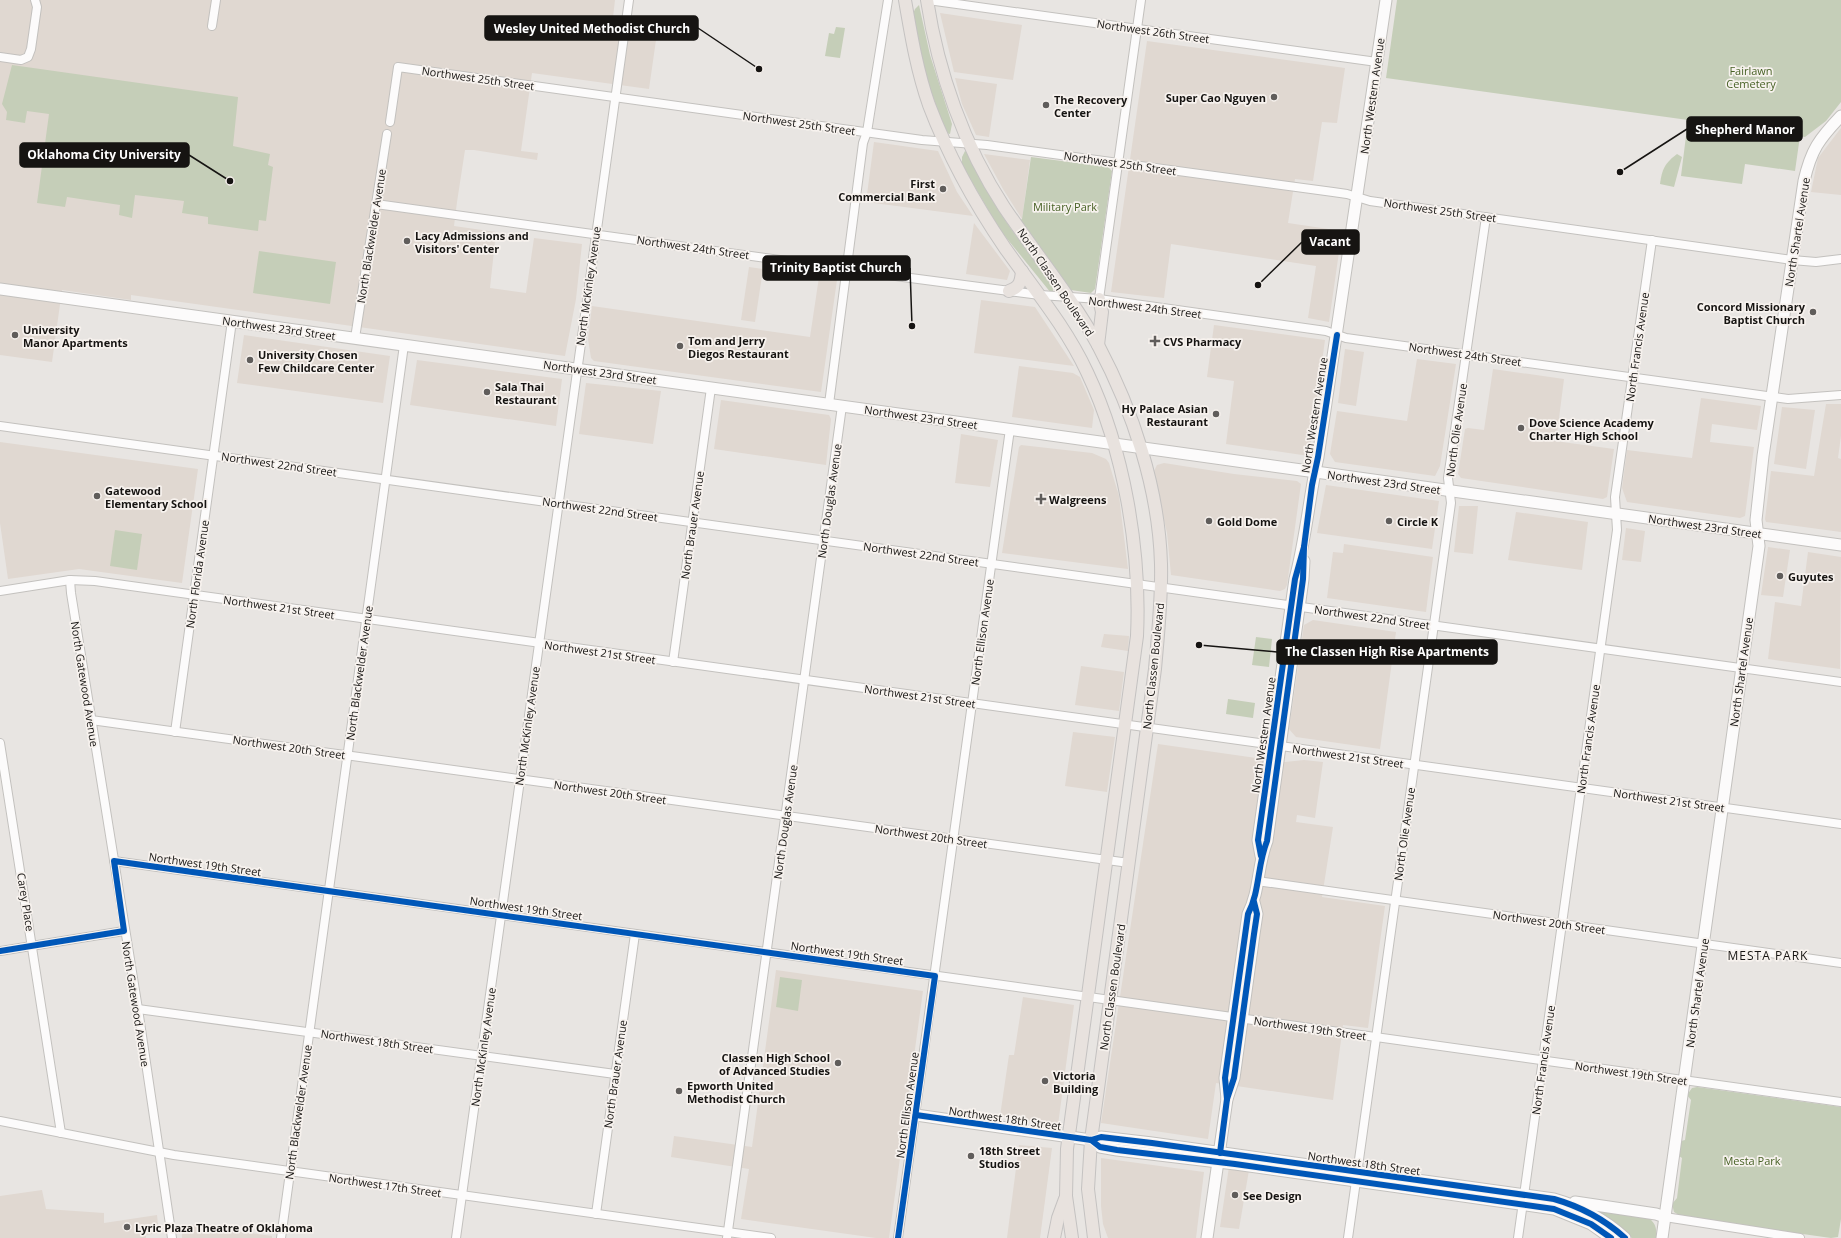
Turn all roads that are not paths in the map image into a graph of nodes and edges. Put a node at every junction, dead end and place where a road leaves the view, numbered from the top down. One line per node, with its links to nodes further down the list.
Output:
1 (35, 0): 11 (street)
2 (216, 0): 9 (street)
3 (629, 0): 13 (street, North McKinley Avenue)
4 (888, 0): 16 (street)
5 (905, 0): 18 (main road, North Classen Boulevard)
6 (928, 0): 10 (street, Northwest 26th Street); 19 (main road, North Classen Boulevard)
7 (1141, 0): 10 (street)
8 (1386, 0): 12 (street, North Western Avenue)
9 (212, 26)
10 (1137, 28): 12 (street, Northwest 26th Street); 20 (street)
11 (0, 56)
12 (1377, 62): 21 (street, North Western Avenue)
13 (615, 97): 15 (street, Northwest 25th Street); 16 (street, Northwest 25th Street); 24 (street, North McKinley Avenue)
14 (1841, 116): 26 (street, North Shartel Avenue)
15 (390, 122)
16 (867, 132): 18 (street, Northwest 25th Street); 28 (street)
17 (387, 134): 22 (street, North Blackwelder Avenue)
18 (944, 142): 19 (street, Northwest 25th Street); 29 (main road, North Classen Boulevard)
19 (970, 144): 20 (street, Northwest 25th Street); 33 (main road, North Classen Boulevard)
20 (1118, 163): 21 (street, Northwest 25th Street); 34 (street)
21 (1357, 197): 23 (street, Northwest 25th Street); 36 (street, North Western Avenue)
22 (376, 204): 24 (street, Northwest 24th Street); 37 (street, North Blackwelder Avenue)
23 (1486, 216): 25 (street, Northwest 25th Street); 40 (street, North Olie Avenue)
24 (596, 234): 28 (street, Northwest 24th Street); 41 (street, North McKinley Avenue)
25 (1652, 240): 26 (street, Northwest 25th Street); 42 (street, North Francis Avenue)
26 (1792, 260): 27 (street, Northwest 25th Street); 45 (street, North Shartel Avenue)
27 (1841, 260)
28 (847, 269): 31 (street, Northwest 24th Street); 46 (street)
29 (1022, 271): 31 (main road); 32 (main road, North Classen Boulevard)
30 (0, 289): 35 (street, Northwest 23rd Street)
31 (1009, 291): 32 (street, Northwest 24th Street)
32 (1040, 295): 33 (street, Northwest 24th Street); 50 (main road, North Classen Boulevard)
33 (1069, 297): 34 (street, Northwest 24th Street); 39 (main road, North Classen Boulevard)
34 (1099, 299): 36 (street, Northwest 24th Street); 39 (main road)
35 (232, 321): 37 (street, Northwest 23rd Street); 52 (street, North Florida Avenue)
36 (1337, 335): 40 (street, Northwest 24th Street); 53 (street, North Western Avenue)
37 (356, 338): 38 (street, Northwest 23rd Street)
38 (404, 345): 41 (street, Northwest 23rd Street); 54 (street, North Blackwelder Avenue)
39 (1098, 345): 51 (main road, North Classen Boulevard)
40 (1467, 354): 42 (street, Northwest 24th Street); 55 (street, North Olie Avenue)
41 (577, 368): 43 (street, Northwest 23rd Street); 56 (street, North McKinley Avenue)
42 (1633, 378): 45 (street, Northwest 24th Street); 57 (street, North Francis Avenue)
43 (710, 388): 46 (street, Northwest 23rd Street); 58 (street, North Brauer Avenue)
44 (1841, 395): 45 (street, Northwest 24th Street)
45 (1772, 396): 59 (street, North Shartel Avenue)
46 (829, 404): 47 (street, Northwest 23rd Street)
47 (842, 406): 49 (street, Northwest 23rd Street); 60 (street, North Douglas Avenue)
48 (0, 426): 52 (street, Northwest 22nd Street)
49 (1010, 429): 50 (street, Northwest 23rd Street); 62 (street, North Ellison Avenue)
50 (1114, 444): 51 (street, Northwest 23rd Street); 64 (main road, North Classen Boulevard)
51 (1141, 448): 53 (street, Northwest 23rd Street); 65 (main road, North Classen Boulevard)
52 (214, 455): 54 (street, Northwest 22nd Street); 67 (street, North Florida Avenue)
53 (1315, 472): 55 (street, Northwest 23rd Street); 68 (street, North Western Avenue)
54 (386, 479): 56 (street, Northwest 22nd Street); 69 (street, North Blackwelder Avenue)
55 (1449, 491): 57 (street, Northwest 23rd Street); 70 (street, North Olie Avenue)
56 (558, 503): 58 (street, Northwest 22nd Street); 71 (street, North McKinley Avenue)
57 (1617, 514): 59 (street, Northwest 23rd Street); 72 (street, North Francis Avenue)
58 (692, 522): 60 (street, Northwest 22nd Street); 73 (street, North Brauer Avenue)
59 (1758, 533): 61 (street, Northwest 23rd Street); 74 (street, North Shartel Avenue)
60 (824, 540): 62 (street, Northwest 22nd Street); 75 (street, North Douglas Avenue)
61 (1841, 545)
62 (991, 564): 64 (street, Northwest 22nd Street); 77 (street, North Ellison Avenue)
63 (70, 580): 66 (street, Northwest 21st Street); 67 (street, Northwest 21st Street); 78 (street, North Gatewood Avenue)
64 (1137, 584): 65 (street, Northwest 22nd Street); 79 (main road, North Classen Boulevard)
65 (1160, 587): 68 (street, Northwest 22nd Street); 80 (main road, North Classen Boulevard)
66 (0, 589)
67 (194, 595): 69 (street, Northwest 21st Street); 81 (street, North Florida Avenue)
68 (1295, 606): 70 (street, Northwest 22nd Street); 83 (street, North Western Avenue)
69 (366, 619): 71 (street, Northwest 21st Street); 84 (street, North Blackwelder Avenue)
70 (1433, 626): 72 (street, Northwest 22nd Street); 85 (street, North Olie Avenue)
71 (539, 643): 73 (street, Northwest 21st Street); 86 (street, North McKinley Avenue)
72 (1601, 649): 74 (street, Northwest 22nd Street); 87 (street, North Francis Avenue)
73 (673, 662): 75 (street, Northwest 21st Street)
74 (1742, 668): 76 (street, Northwest 22nd Street); 88 (street, North Shartel Avenue)
75 (805, 680): 77 (street, Northwest 21st Street); 89 (street, North Douglas Avenue)
76 (1841, 682)
77 (972, 703): 79 (street, Northwest 21st Street); 91 (street, North Ellison Avenue)
78 (91, 720): 81 (street, Northwest 20th Street); 93 (street, North Gatewood Avenue)
79 (1125, 725): 80 (street, Northwest 21st Street); 92 (main road, North Classen Boulevard)
80 (1147, 728): 83 (street, Northwest 21st Street); 94 (main road, North Classen Boulevard)
81 (175, 732): 84 (street, Northwest 20th Street)
82 (0, 743): 103 (street, Carey Place)
83 (1276, 746): 85 (street, Northwest 21st Street); 95 (street, North Western Avenue)
84 (348, 756): 86 (street, Northwest 20th Street); 96 (street, North Blackwelder Avenue)
85 (1414, 765): 87 (street, Northwest 21st Street); 97 (street, North Olie Avenue)
86 (520, 779): 89 (street, Northwest 20th Street); 98 (street, North McKinley Avenue)
87 (1581, 788): 88 (street, Northwest 21st Street); 99 (street, North Francis Avenue)
88 (1723, 808): 90 (street, Northwest 21st Street); 102 (street, North Shartel Avenue)
89 (786, 816): 91 (street, Northwest 20th Street); 105 (street, North Douglas Avenue)
90 (1841, 824)
91 (954, 839): 92 (street, Northwest 20th Street); 107 (street, North Ellison Avenue)
92 (1106, 860): 94 (street, Northwest 20th Street); 108 (main road, North Classen Boulevard)
93 (114, 861): 96 (street, Northwest 19th Street); 100 (street, North Gatewood Avenue)
94 (1129, 863): 109 (main road, North Classen Boulevard)
95 (1257, 881): 97 (street, Northwest 20th Street); 111 (street, North Western Avenue)
96 (329, 891): 98 (street, Northwest 19th Street); 112 (street, North Blackwelder Avenue)
97 (1394, 901): 99 (street, Northwest 20th Street); 113 (street, North Olie Avenue)
98 (501, 915): 101 (street, Northwest 19th Street); 114 (street, North McKinley Avenue)
99 (1562, 924): 102 (street, Northwest 20th Street); 115 (street, North Francis Avenue)
100 (124, 930): 103 (street); 110 (street, North Gatewood Avenue)
101 (635, 934): 105 (street, Northwest 19th Street); 116 (street, North Brauer Avenue)
102 (1704, 944): 106 (street, Northwest 20th Street); 117 (street, North Shartel Avenue)
103 (33, 945): 104 (street); 121 (street, Carey Place)
104 (0, 951)
105 (767, 952): 107 (street, Northwest 19th Street); 136 (street, North Douglas Avenue)
106 (1841, 963)
107 (935, 976): 108 (street, Northwest 19th Street); 119 (street, North Ellison Avenue)
108 (1087, 997): 109 (street, Northwest 19th Street); 122 (main road, North Classen Boulevard)
109 (1111, 1000): 111 (street, Northwest 19th Street); 123 (main road, North Classen Boulevard)
110 (138, 1009): 112 (street, Northwest 18th Street); 125 (street, North Gatewood Avenue)
111 (1238, 1018): 113 (street, Northwest 19th Street); 127 (street, North Western Avenue)
112 (309, 1032): 114 (street, Northwest 18th Street); 128 (street, North Blackwelder Avenue)
113 (1376, 1037): 115 (street, Northwest 19th Street); 129 (street, North Olie Avenue)
114 (481, 1056): 116 (street, Northwest 18th Street); 130 (street, North McKinley Avenue)
115 (1542, 1060): 117 (street, Northwest 19th Street); 133 (street, North Francis Avenue)
116 (615, 1074): 134 (street, North Brauer Avenue)
117 (1684, 1080): 118 (street, Northwest 19th Street); 135 (street, North Shartel Avenue)
118 (1841, 1102)
119 (916, 1115): 122 (street, Northwest 18th Street); 141 (street, North Ellison Avenue)
120 (0, 1121): 121 (street, Northwest 17th Street)
121 (61, 1133): 125 (street, Northwest 17th Street)
122 (1069, 1137): 123 (street, Northwest 18th Street); 131 (main road, North Classen Boulevard)
123 (1091, 1140): 124 (street, Northwest 18th Street); 126 (street, Northwest 18th Street); 144 (main road, North Classen Boulevard)
124 (1167, 1145): 126 (street); 127 (street, Northwest 18th Street)
125 (160, 1152): 128 (street, Northwest 17th Street); 137 (street, North Gatewood Avenue)
126 (1165, 1157): 127 (street, Northwest 18th Street)
127 (1219, 1158): 129 (street, Northwest 18th Street); 145 (street, North Western Avenue)
128 (290, 1171): 130 (street, Northwest 17th Street); 138 (street, North Blackwelder Avenue)
129 (1356, 1177): 133 (street, Northwest 18th Street); 146 (street, North Olie Avenue)
130 (462, 1195): 134 (street, Northwest 17th Street); 139 (street, North McKinley Avenue)
131 (1066, 1196): 142 (main road); 143 (main road, North Classen Boulevard)
132 (1554, 1199): 133 (street, Northwest 18th Street); 135 (street); 149 (street, Northwest 18th Street)
133 (1524, 1200): 147 (street, North Francis Avenue); 148 (street, Northwest 18th Street)
134 (596, 1214): 136 (street, Northwest 17th Street)
135 (1665, 1217): 150 (street, North Shartel Avenue); 151 (street)
136 (728, 1235): 140 (street, Northwest 17th Street)
137 (172, 1238)
138 (281, 1238)
139 (456, 1238)
140 (771, 1238)
141 (898, 1238)
142 (1054, 1238)
143 (1072, 1238)
144 (1094, 1238)
145 (1208, 1238)
146 (1348, 1238)
147 (1518, 1238)
148 (1611, 1238)
149 (1625, 1238)
150 (1662, 1238)
151 (1800, 1238)

